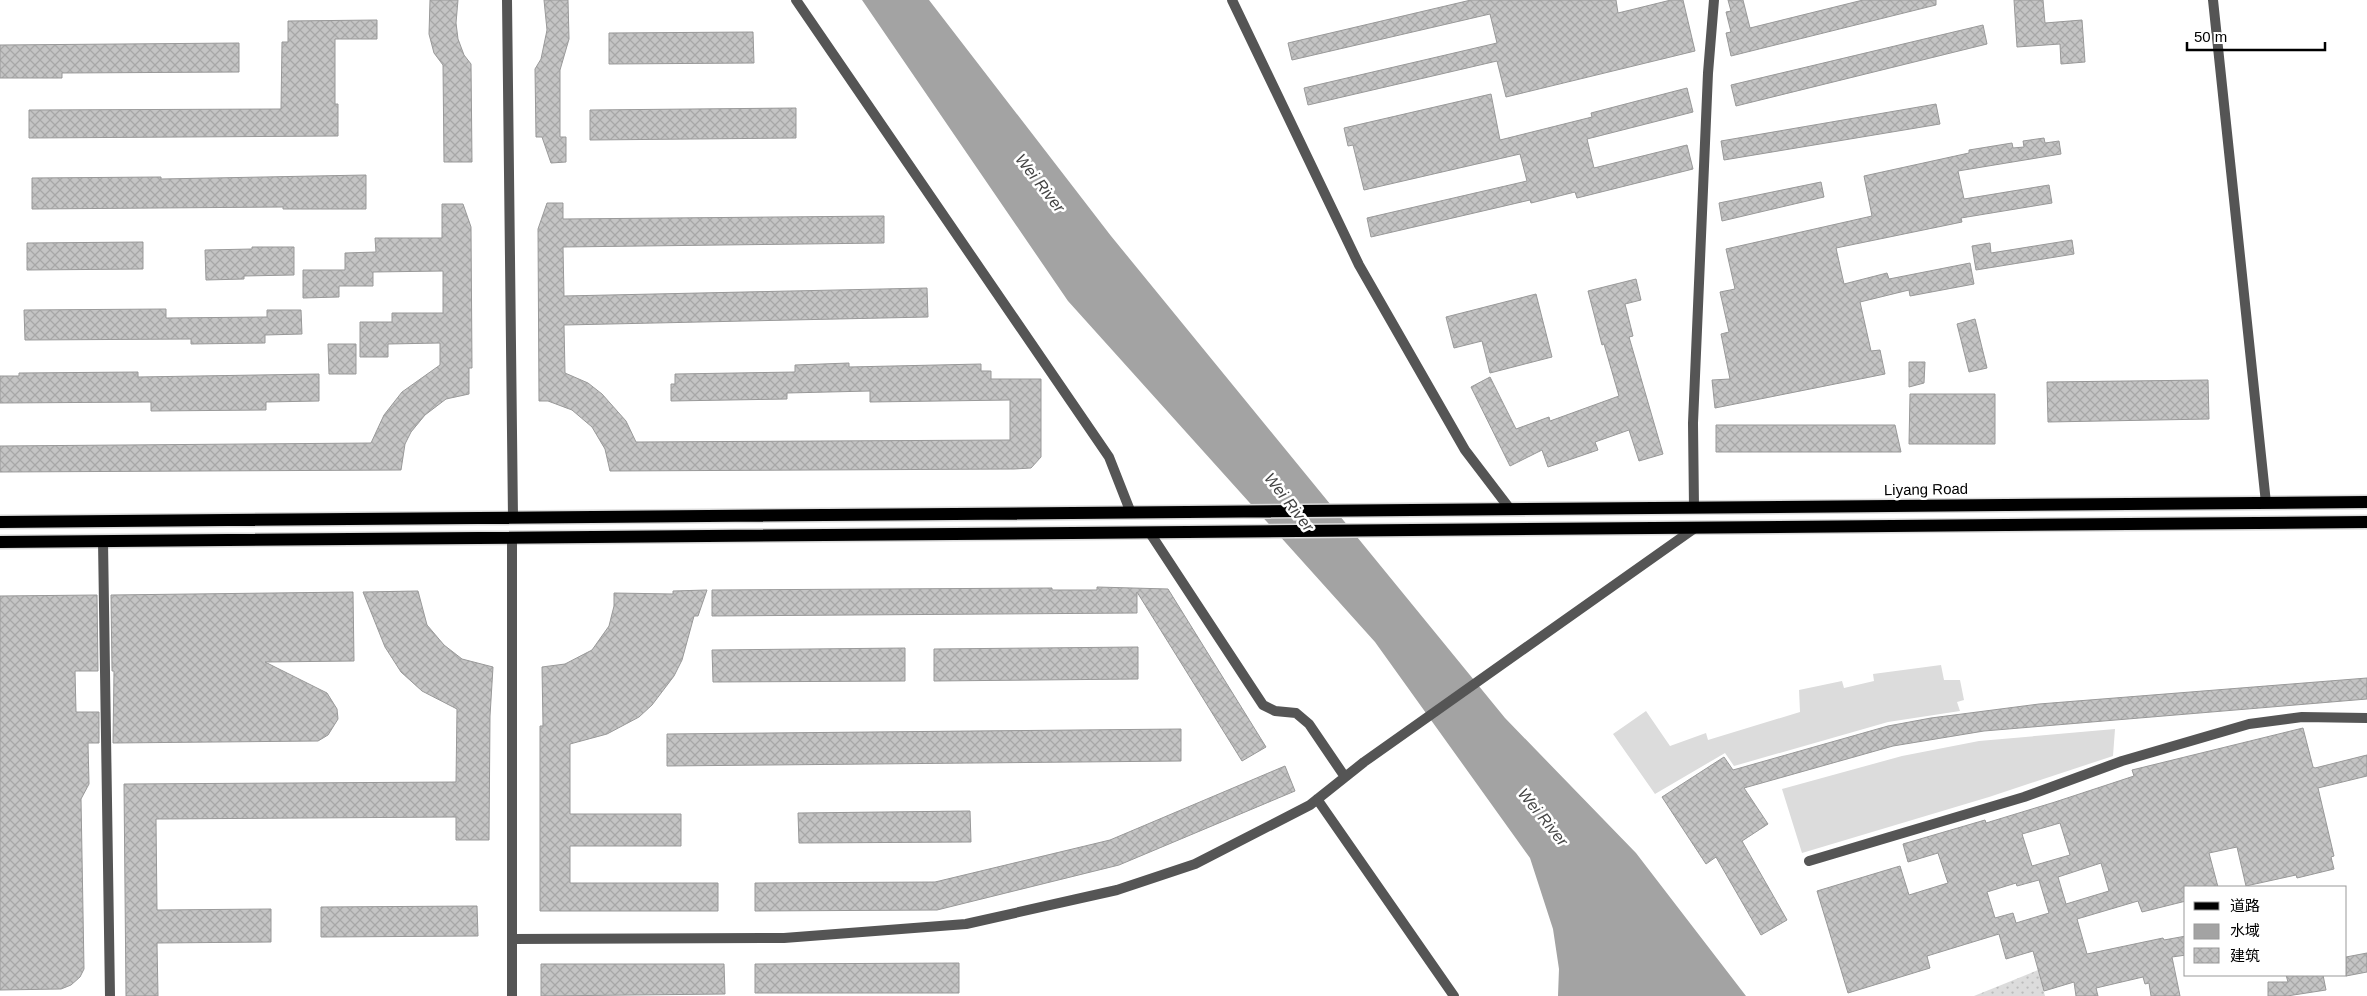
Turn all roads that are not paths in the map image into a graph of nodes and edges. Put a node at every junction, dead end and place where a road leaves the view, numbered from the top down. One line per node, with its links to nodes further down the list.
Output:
1 (508, 0): 11 (street)
2 (796, 0): 10 (street)
3 (1232, 0): 9 (street)
4 (1714, 0): 8 (street)
5 (2212, 0): 6 (street)
6 (2266, 502): 7 (main road, Liyang Road); 8 (main road, Liyang Road)
7 (2367, 502)
8 (1694, 508): 9 (main road, Liyang Road)
9 (1510, 509): 10 (main road, Liyang Road)
10 (1131, 513): 11 (main road, Liyang Road)
11 (513, 518): 12 (main road, Liyang Road)
12 (0, 522)
13 (2367, 522): 14 (main road)
14 (1695, 528): 15 (main road); 20 (street)
15 (1155, 533): 16 (main road); 20 (street)
16 (512, 538): 17 (main road); 23 (street)
17 (104, 541): 18 (main road); 24 (street)
18 (0, 542)
19 (2367, 718): 22 (street)
20 (1345, 777): 21 (street)
21 (1317, 799): 23 (street); 26 (street)
22 (1809, 862)
23 (512, 939): 25 (street)
24 (110, 996)
25 (512, 996)
26 (1454, 996)

